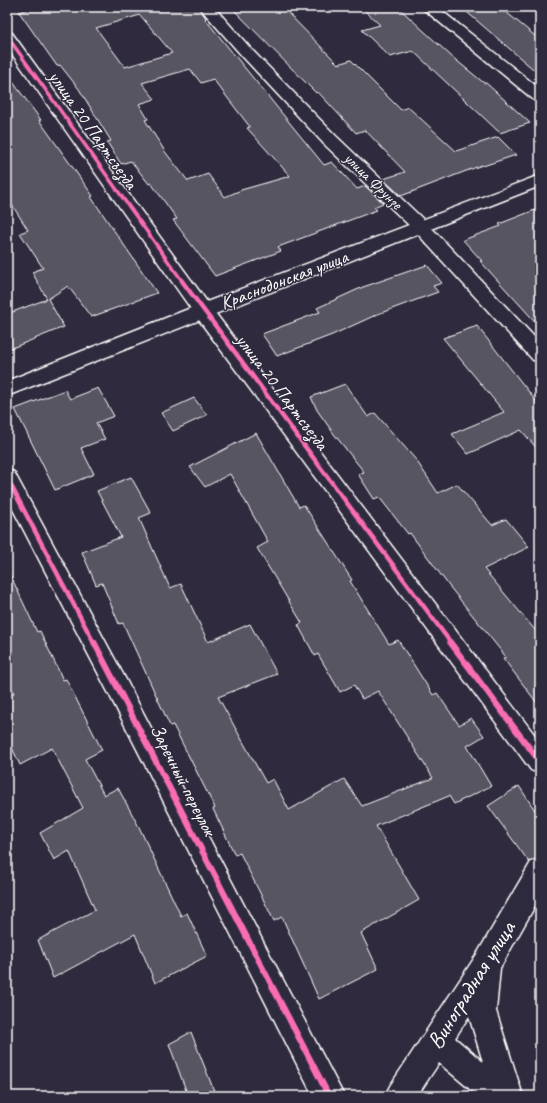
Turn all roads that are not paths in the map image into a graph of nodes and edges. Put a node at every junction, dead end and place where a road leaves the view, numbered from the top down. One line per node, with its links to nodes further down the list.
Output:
1 (206, 7): 6 (street, улица Фрунзе)
2 (428, 7): 4 (street)
3 (7, 36): 7 (street, улица 20 Партсъезда)
4 (540, 97)
5 (540, 180): 6 (street, Краснодонская улица)
6 (421, 227): 7 (street, Краснодонская улица); 8 (street, улица Фрунзе)
7 (203, 311): 9 (street, Краснодонская улица); 11 (street, улица 20 Партсъезда)
8 (540, 355)
9 (7, 389)
10 (7, 478): 15 (street, Заречный переулок)
11 (540, 762)
12 (540, 871): 13 (street, Виноградная улица)
13 (487, 964): 14 (street, Виноградная улица); 18 (street)
14 (436, 1041): 16 (street, Виноградная улица); 17 (street)
15 (329, 1096)
16 (400, 1096)
17 (502, 1096)
18 (508, 1096)

